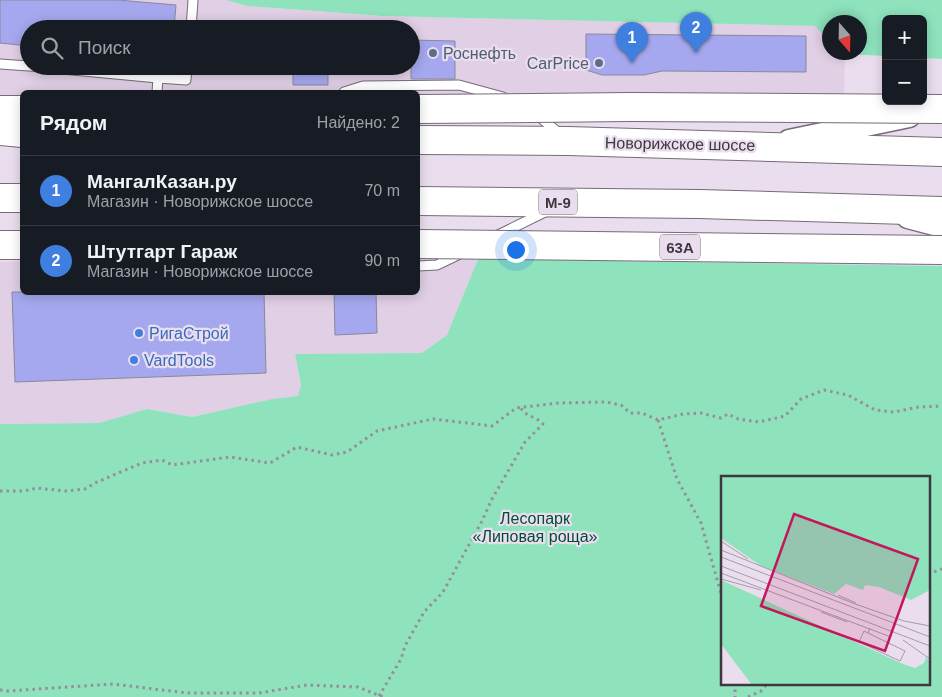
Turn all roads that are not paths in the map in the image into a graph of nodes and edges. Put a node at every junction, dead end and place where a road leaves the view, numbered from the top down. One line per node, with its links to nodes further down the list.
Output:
1 (194, 0): 2 (lane)
2 (192, 20)
3 (0, 64): 4 (lane)
4 (20, 65)
5 (126, 75): 7 (lane)
6 (186, 75): 7 (lane)
7 (158, 78): 8 (lane)
8 (157, 90)
9 (350, 90): 17 (lane)
10 (420, 108): 11 (highway, bridge)
11 (942, 109): 18 (street)
12 (0, 110): 13 (highway)
13 (20, 110)
14 (0, 133): 15 (highway)
15 (20, 134)
16 (420, 140): 17 (highway, Новорижское шоссе)
17 (568, 141): 18 (highway, Новорижское шоссе)
18 (762, 146): 19 (highway, Новорижское шоссе)
19 (942, 152)
20 (0, 198): 21 (highway)
21 (20, 198)
22 (420, 201): 23 (highway, М-9)
23 (566, 202): 24 (highway, М-9); 31 (lane)
24 (878, 208): 25 (highway, М-9); 26 (street)
25 (942, 210)
26 (942, 226)
27 (420, 244): 30 (highway, 63A, bridge)
28 (0, 245): 29 (highway)
29 (20, 245)
30 (942, 250)
31 (420, 266)

